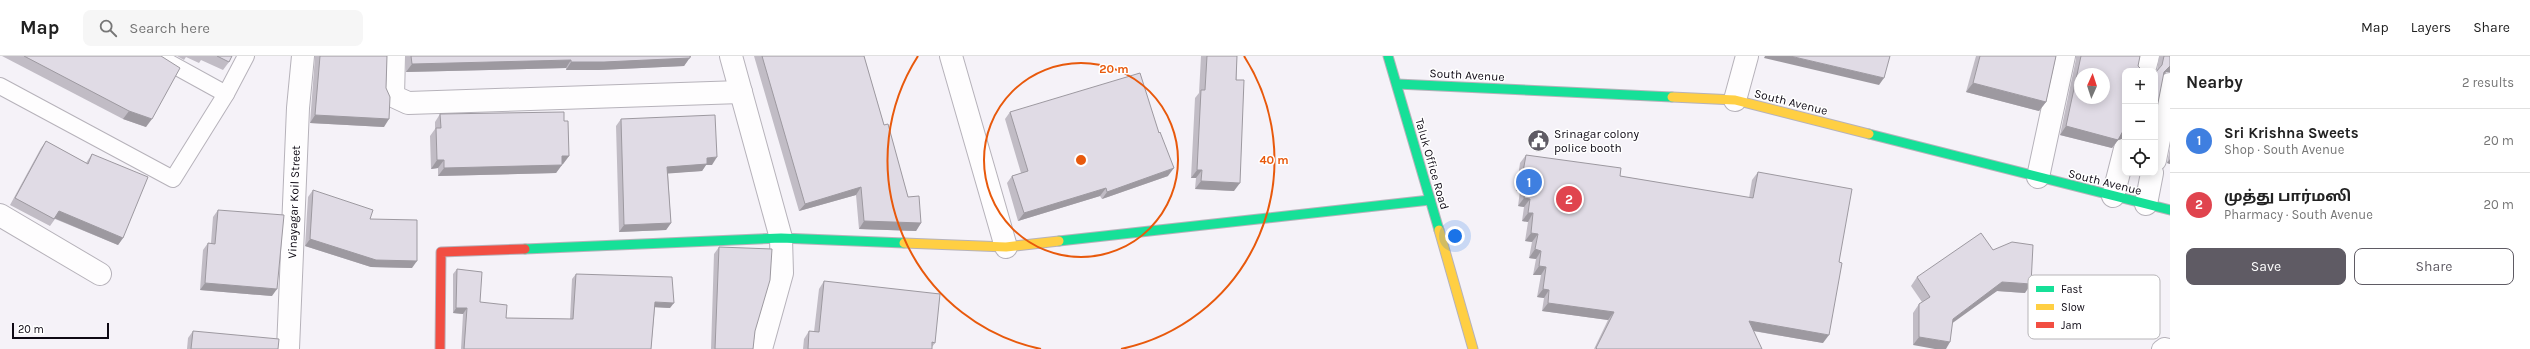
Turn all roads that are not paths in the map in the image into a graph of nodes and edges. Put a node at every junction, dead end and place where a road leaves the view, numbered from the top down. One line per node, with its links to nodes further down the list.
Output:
1 (157, 56): 16 (lane)
2 (246, 56): 16 (lane)
3 (303, 56): 31 (street, Vinayagar Koil Street)
4 (394, 56): 15 (street)
5 (731, 56): 15 (street)
6 (951, 56): 28 (street)
7 (1388, 56): 12 (street, Taluk Office Road)
8 (1747, 56): 17 (street)
9 (2064, 56): 21 (street)
10 (2148, 56): 11 (street)
11 (2145, 68)
12 (1397, 84): 17 (street, South Avenue); 23 (street, Taluk Office Road)
13 (2170, 84): 18 (street)
14 (0, 86): 16 (lane)
15 (741, 92): 27 (street)
16 (226, 94)
17 (1735, 100): 21 (street, South Avenue)
18 (2158, 145)
19 (2122, 159): 22 (street)
20 (2151, 176): 24 (street)
21 (2038, 177): 22 (street, South Avenue)
22 (2113, 196): 24 (street, South Avenue)
23 (1430, 200): 28 (street); 34 (street, Taluk Office Road)
24 (2146, 204): 25 (street, South Avenue)
25 (2170, 210)
26 (0, 215): 29 (street)
27 (781, 238): 28 (street); 32 (street); 33 (street)
28 (1006, 248)
29 (100, 274)
30 (2170, 347): 35 (lane)
31 (288, 349)
32 (440, 349)
33 (761, 349)
34 (1473, 349)
35 (2160, 349)

